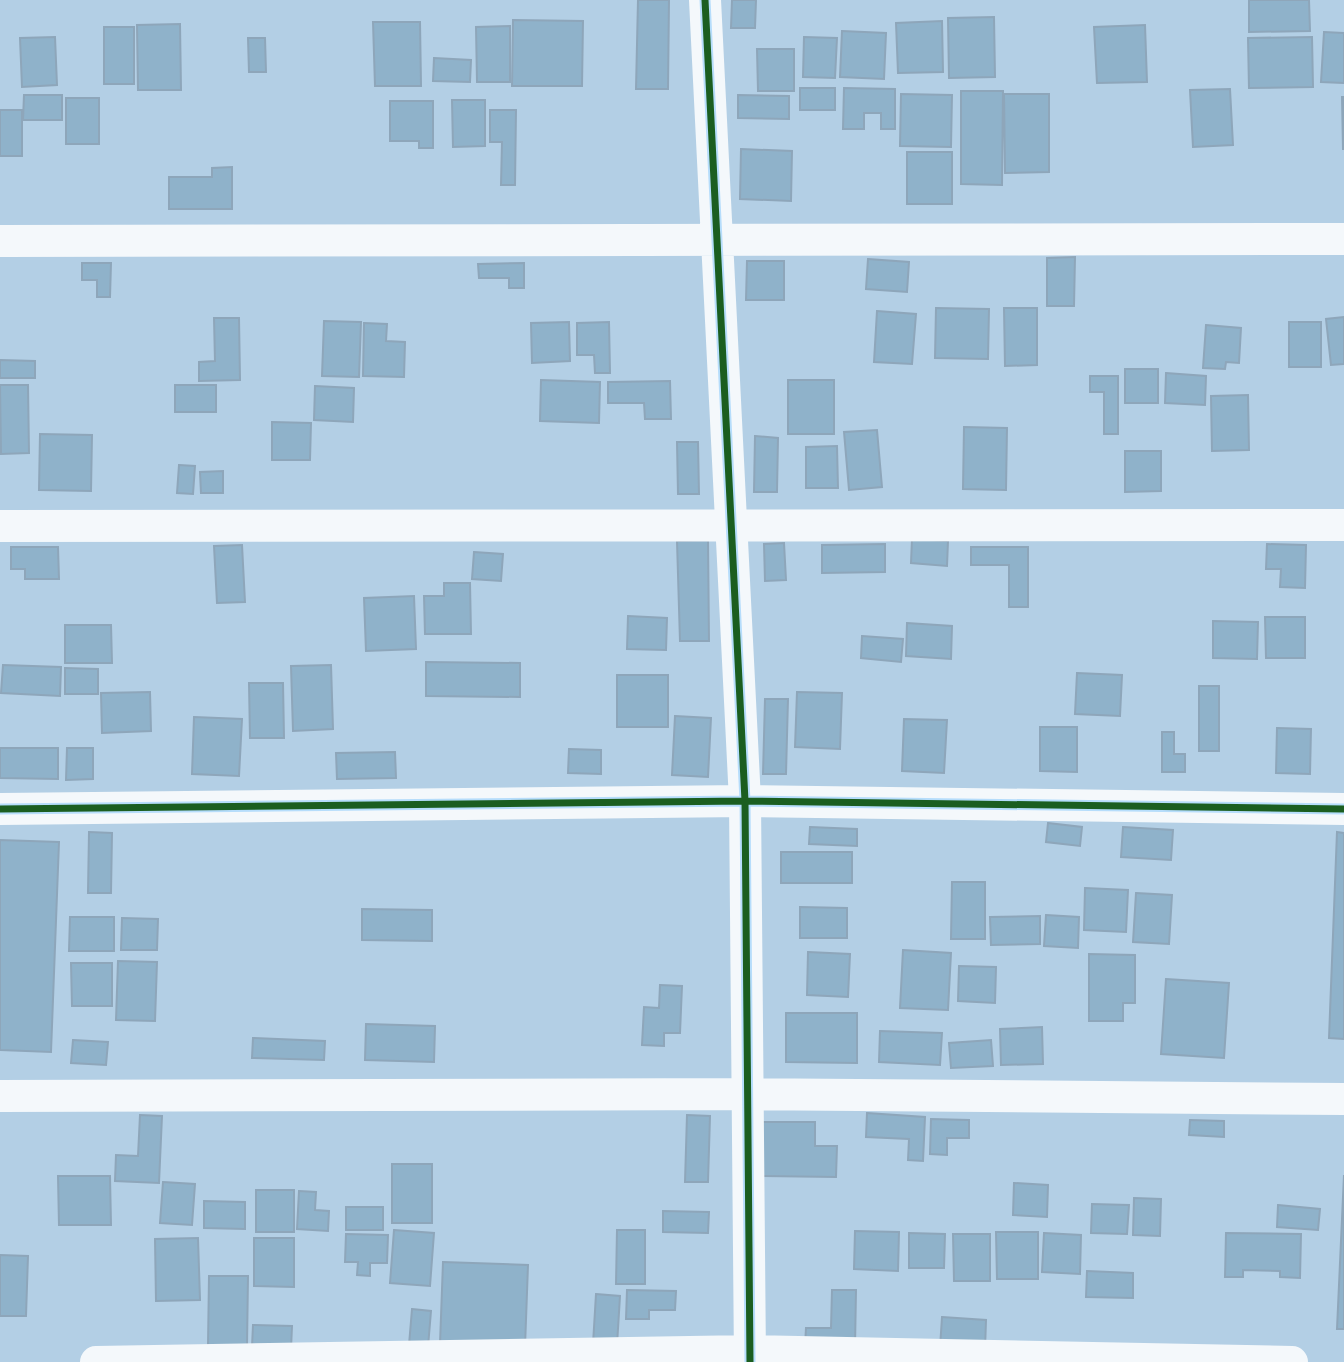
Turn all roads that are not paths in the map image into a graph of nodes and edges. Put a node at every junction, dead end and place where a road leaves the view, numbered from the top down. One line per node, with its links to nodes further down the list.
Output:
1 (705, 0): 3 (street)
2 (1344, 239): 3 (street)
3 (717, 240): 4 (street); 5 (street)
4 (0, 241)
5 (731, 524): 6 (street); 7 (street); 8 (street)
6 (1344, 525)
7 (0, 526)
8 (745, 800): 9 (street); 10 (street); 11 (street)
9 (0, 809)
10 (1344, 809)
11 (747, 1094): 12 (street); 13 (street); 14 (street)
12 (0, 1096)
13 (1344, 1099)
14 (750, 1356): 15 (street); 16 (street)
15 (96, 1362)
16 (1292, 1362)

